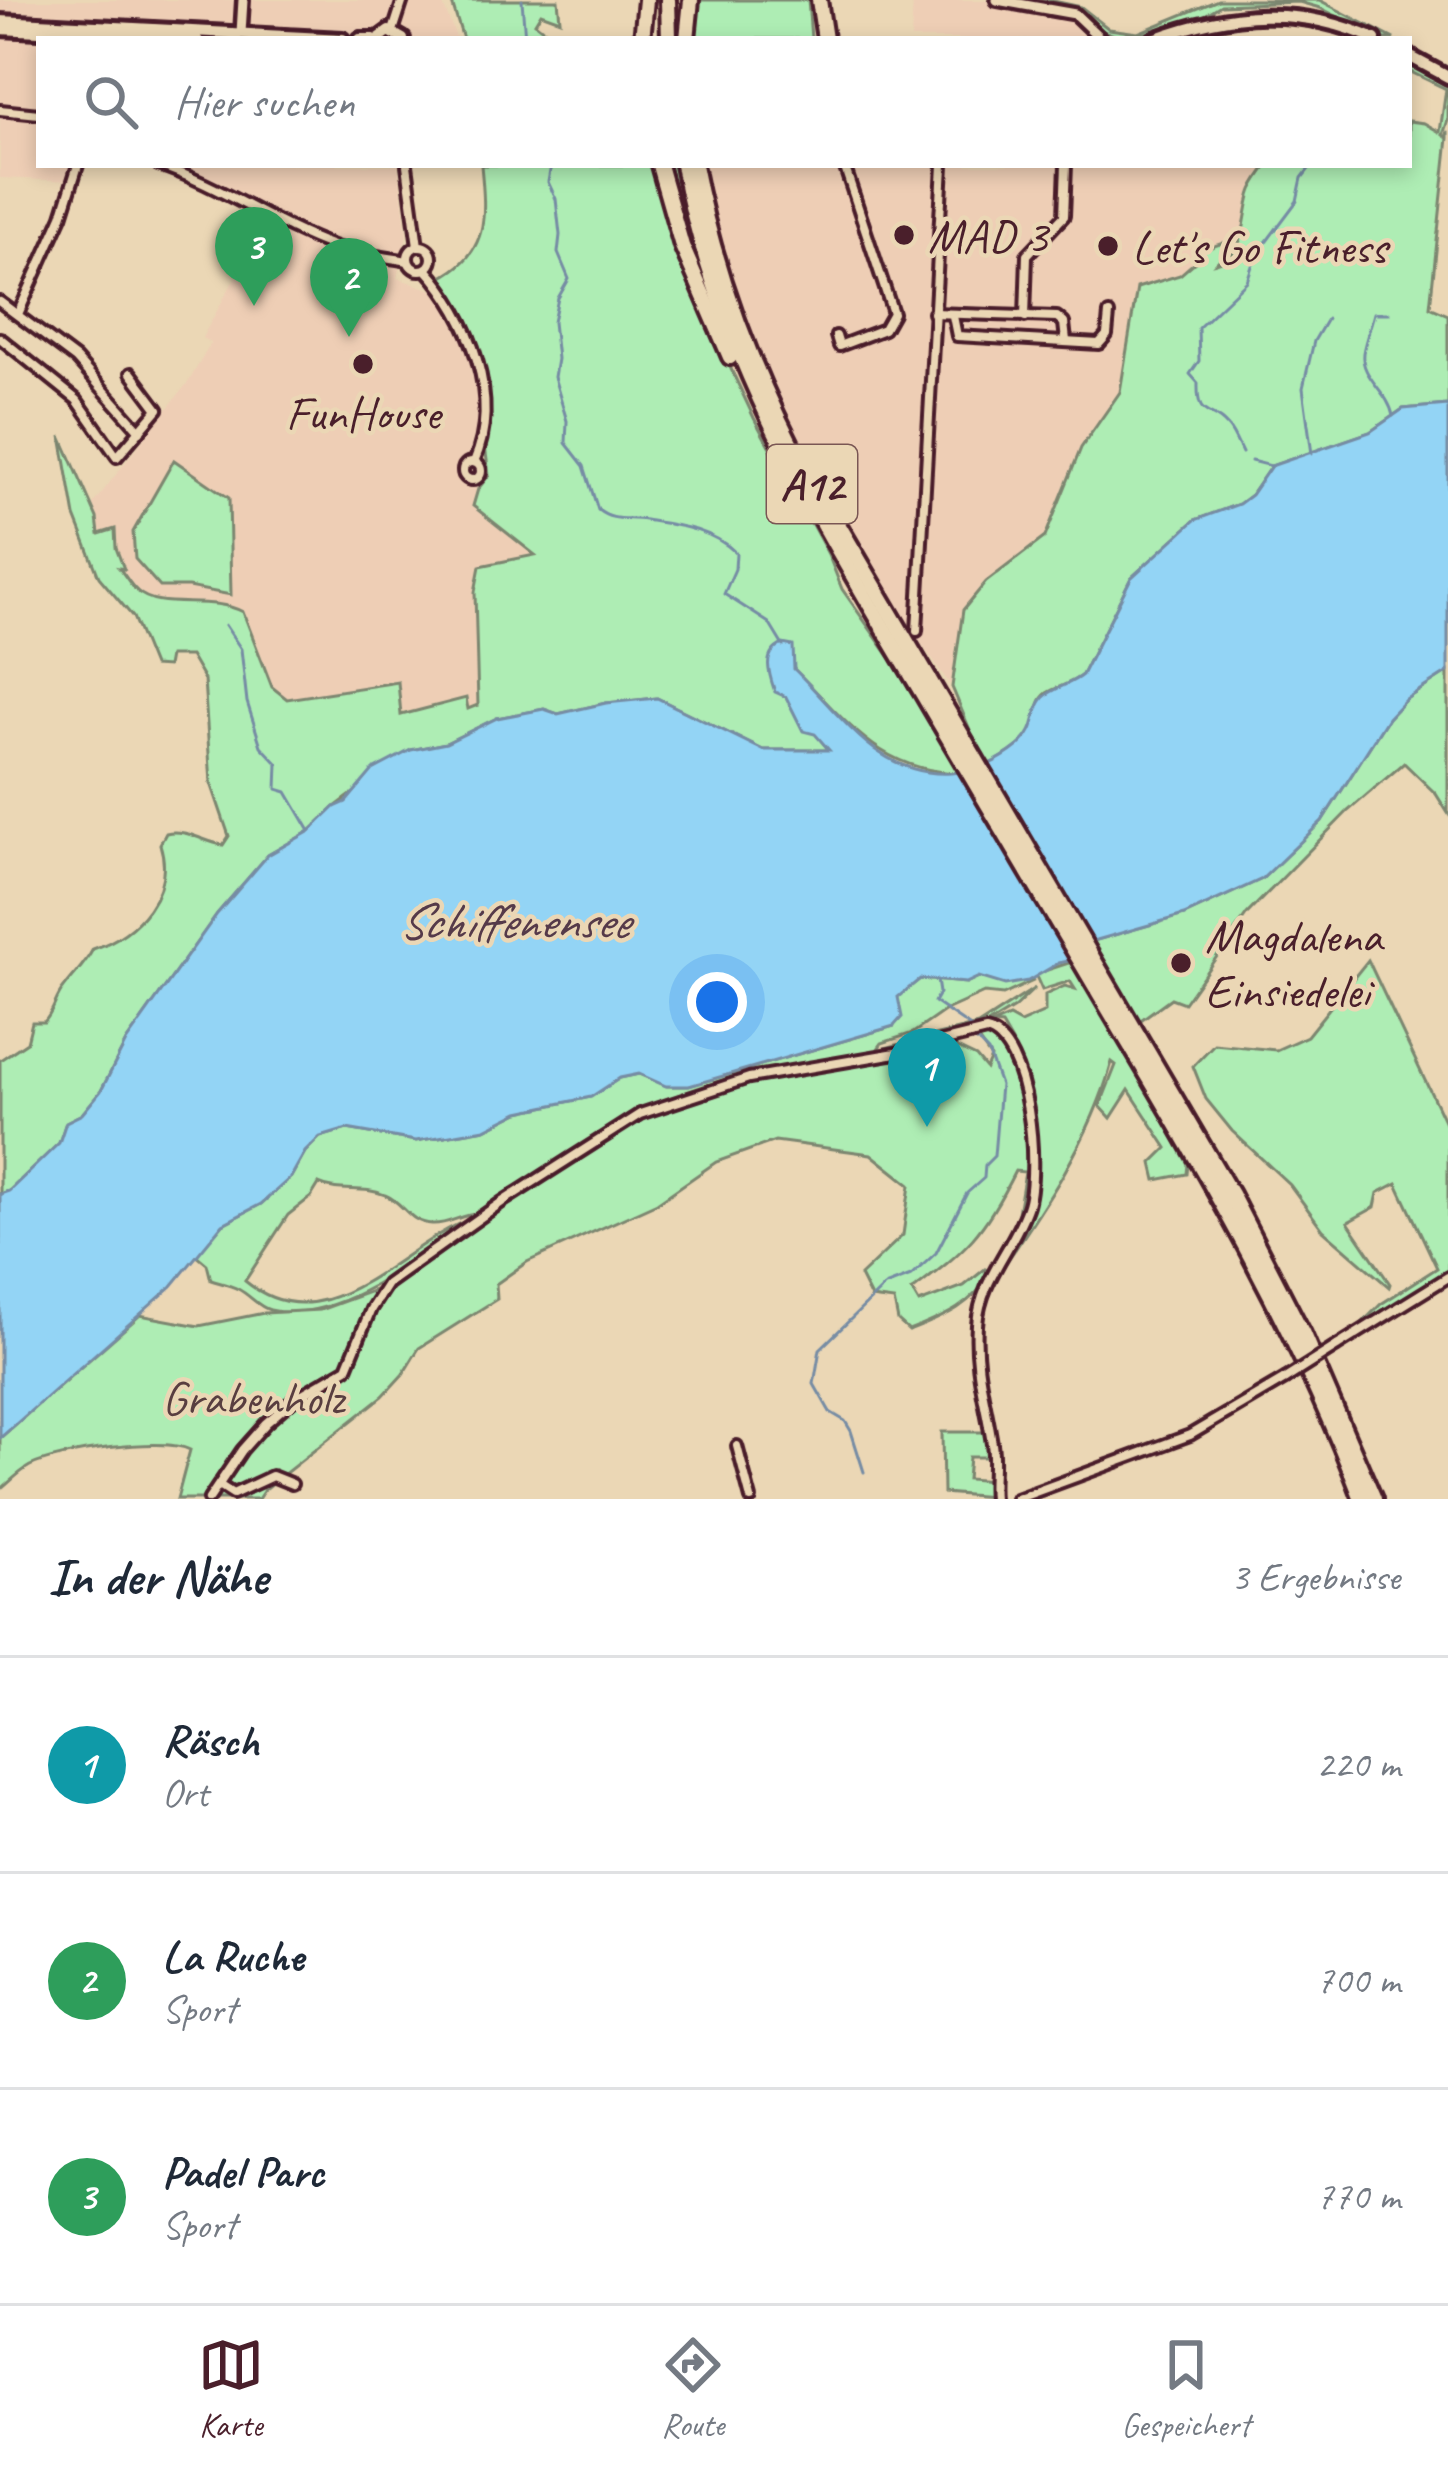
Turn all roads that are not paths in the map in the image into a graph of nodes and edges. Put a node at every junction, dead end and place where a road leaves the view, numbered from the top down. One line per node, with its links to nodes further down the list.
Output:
1 (243, 0): 11 (street)
2 (403, 0): 12 (street)
3 (646, 0): 15 (highway)
4 (668, 0): 16 (highway)
5 (679, 0): 17 (highway)
6 (691, 0): 18 (highway)
7 (815, 0): 19 (highway); 20 (highway)
8 (997, 0): 9 (street)
9 (1006, 1): 21 (street)
10 (0, 25): 11 (main road); 13 (main road)
11 (241, 33): 14 (main road)
12 (398, 35)
13 (155, 36)
14 (292, 36)
15 (642, 36)
16 (669, 36)
17 (683, 36)
18 (684, 36)
19 (814, 36)
20 (824, 36)
21 (1099, 36)
22 (1163, 36): 23 (main road)
23 (1366, 36)
24 (1412, 58): 25 (main road)
25 (1448, 77)
26 (0, 110): 27 (street)
27 (36, 114)
28 (77, 168): 41 (street)
29 (166, 168): 38 (street)
30 (407, 168): 37 (street)
31 (660, 168): 51 (highway)
32 (684, 168): 51 (highway, A12)
33 (695, 168): 54 (highway, A12)
34 (845, 168): 46 (street)
35 (943, 168): 42 (street)
36 (1066, 168): 45 (street)
37 (418, 246): 38 (street); 39 (street)
38 (408, 261): 39 (street)
39 (426, 269): 52 (street)
40 (0, 302): 41 (street)
41 (18, 314): 50 (street)
42 (933, 314): 44 (street); 53 (street)
43 (1109, 314): 48 (street)
44 (953, 316): 45 (street); 48 (street)
45 (1025, 316): 48 (street)
46 (836, 336)
47 (0, 338): 50 (street)
48 (1066, 341)
49 (131, 373): 50 (street)
50 (140, 431)
51 (783, 453): 54 (highway, A12)
52 (474, 462)
53 (917, 631)
54 (958, 743): 55 (highway, A12)
55 (1130, 1032): 64 (highway, A12); 65 (highway, A12)
56 (1448, 1277): 63 (street, bridge)
57 (737, 1446): 61 (street)
58 (292, 1484): 59 (street)
59 (219, 1485): 60 (street); 62 (street)
60 (209, 1499)
61 (751, 1499)
62 (993, 1499)
63 (1016, 1499)
64 (1362, 1499)
65 (1374, 1499)

